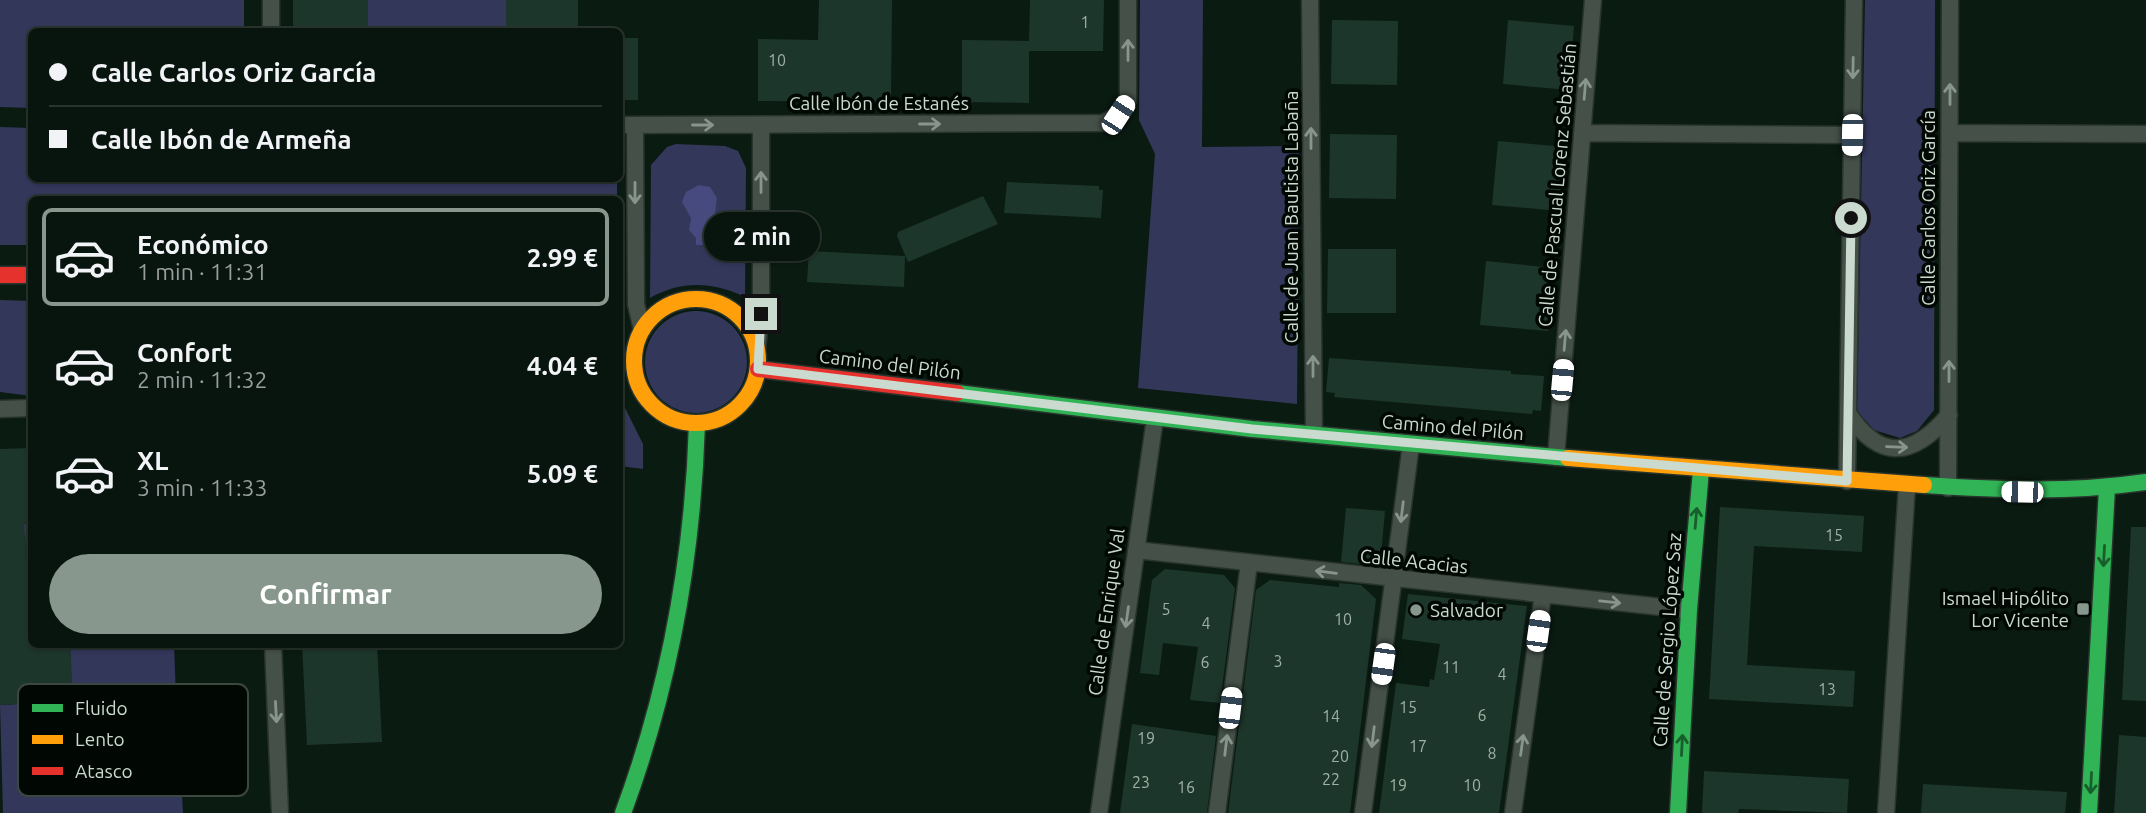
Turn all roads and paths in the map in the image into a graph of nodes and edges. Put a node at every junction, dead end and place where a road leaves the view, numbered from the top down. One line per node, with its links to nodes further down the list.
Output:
1 (271, 0): 7 (street)
2 (1128, 0): 9 (street, Calle Ibón de Estanés, one-way to 2)
3 (1310, 0): 26 (street, Calle de Juan Bautista Labaña, one-way to 3)
4 (1592, 0): 10 (street, Calle de Pascual Lorenz Sebastián, one-way to 4)
5 (1854, 0): 13 (street, one-way to 13)
6 (1950, 0): 11 (street, Calle Carlos Oriz García, one-way to 6)
7 (271, 28)
8 (627, 125): 9 (street, Calle Ibón de Estanés, one-way to 9); 16 (street, one-way to 16)
9 (761, 125): 17 (street, one-way to 9)
10 (1582, 133): 13 (street); 28 (street, Calle de Pascual Lorenz Sebastián, one-way to 10)
11 (1950, 133): 12 (street); 23 (street, Calle Carlos Oriz García, one-way to 11)
12 (2146, 134)
13 (1852, 135): 22 (street)
14 (28, 275): 15 (street)
15 (2, 277)
16 (642, 330): 17 (street); 18 (street)
17 (757, 348): 19 (street)
18 (627, 353): 25 (street)
19 (758, 369): 24 (street, Camino del Pilón); 25 (street)
20 (28, 408): 21 (street)
21 (0, 409)
22 (1848, 413): 23 (street, one-way to 23); 30 (street)
23 (1949, 415): 33 (street, Calle Carlos Oriz García)
24 (1155, 418): 26 (street, Camino del Pilón); 35 (street, Calle de Enrique Val)
25 (697, 423): 42 (street)
26 (1314, 434): 27 (street, Camino del Pilón)
27 (1411, 444): 28 (street, Camino del Pilón); 37 (street, one-way to 37)
28 (1556, 457): 29 (street, Camino del Pilón)
29 (1700, 470): 30 (street, Camino del Pilón); 39 (street, Calle de Sergio López Saz, one-way to 29)
30 (1847, 481): 32 (street, Camino del Pilón)
31 (2146, 482): 34 (street, Camino del Pilón)
32 (1907, 485): 33 (street, Camino del Pilón); 48 (street)
33 (1948, 488): 34 (street, Camino del Pilón)
34 (2107, 488): 49 (street, one-way to 49)
35 (1136, 550): 36 (street, Calle Acacias); 43 (street, Calle de Enrique Val, one-way to 43)
36 (1249, 563): 37 (street, Calle Acacias, one-way to 36); 44 (street, one-way to 36)
37 (1394, 580): 38 (street, Calle Acacias); 45 (street, one-way to 45)
38 (1542, 594): 39 (street, Calle Acacias, one-way to 39); 46 (street, one-way to 38)
39 (1689, 610): 47 (street, Calle de Sergio López Saz, one-way to 39)
40 (273, 648): 41 (street, one-way to 41)
41 (280, 813)
42 (623, 813)
43 (1099, 813)
44 (1217, 813)
45 (1363, 813)
46 (1513, 813)
47 (1678, 813)
48 (1886, 813)
49 (2089, 813)

